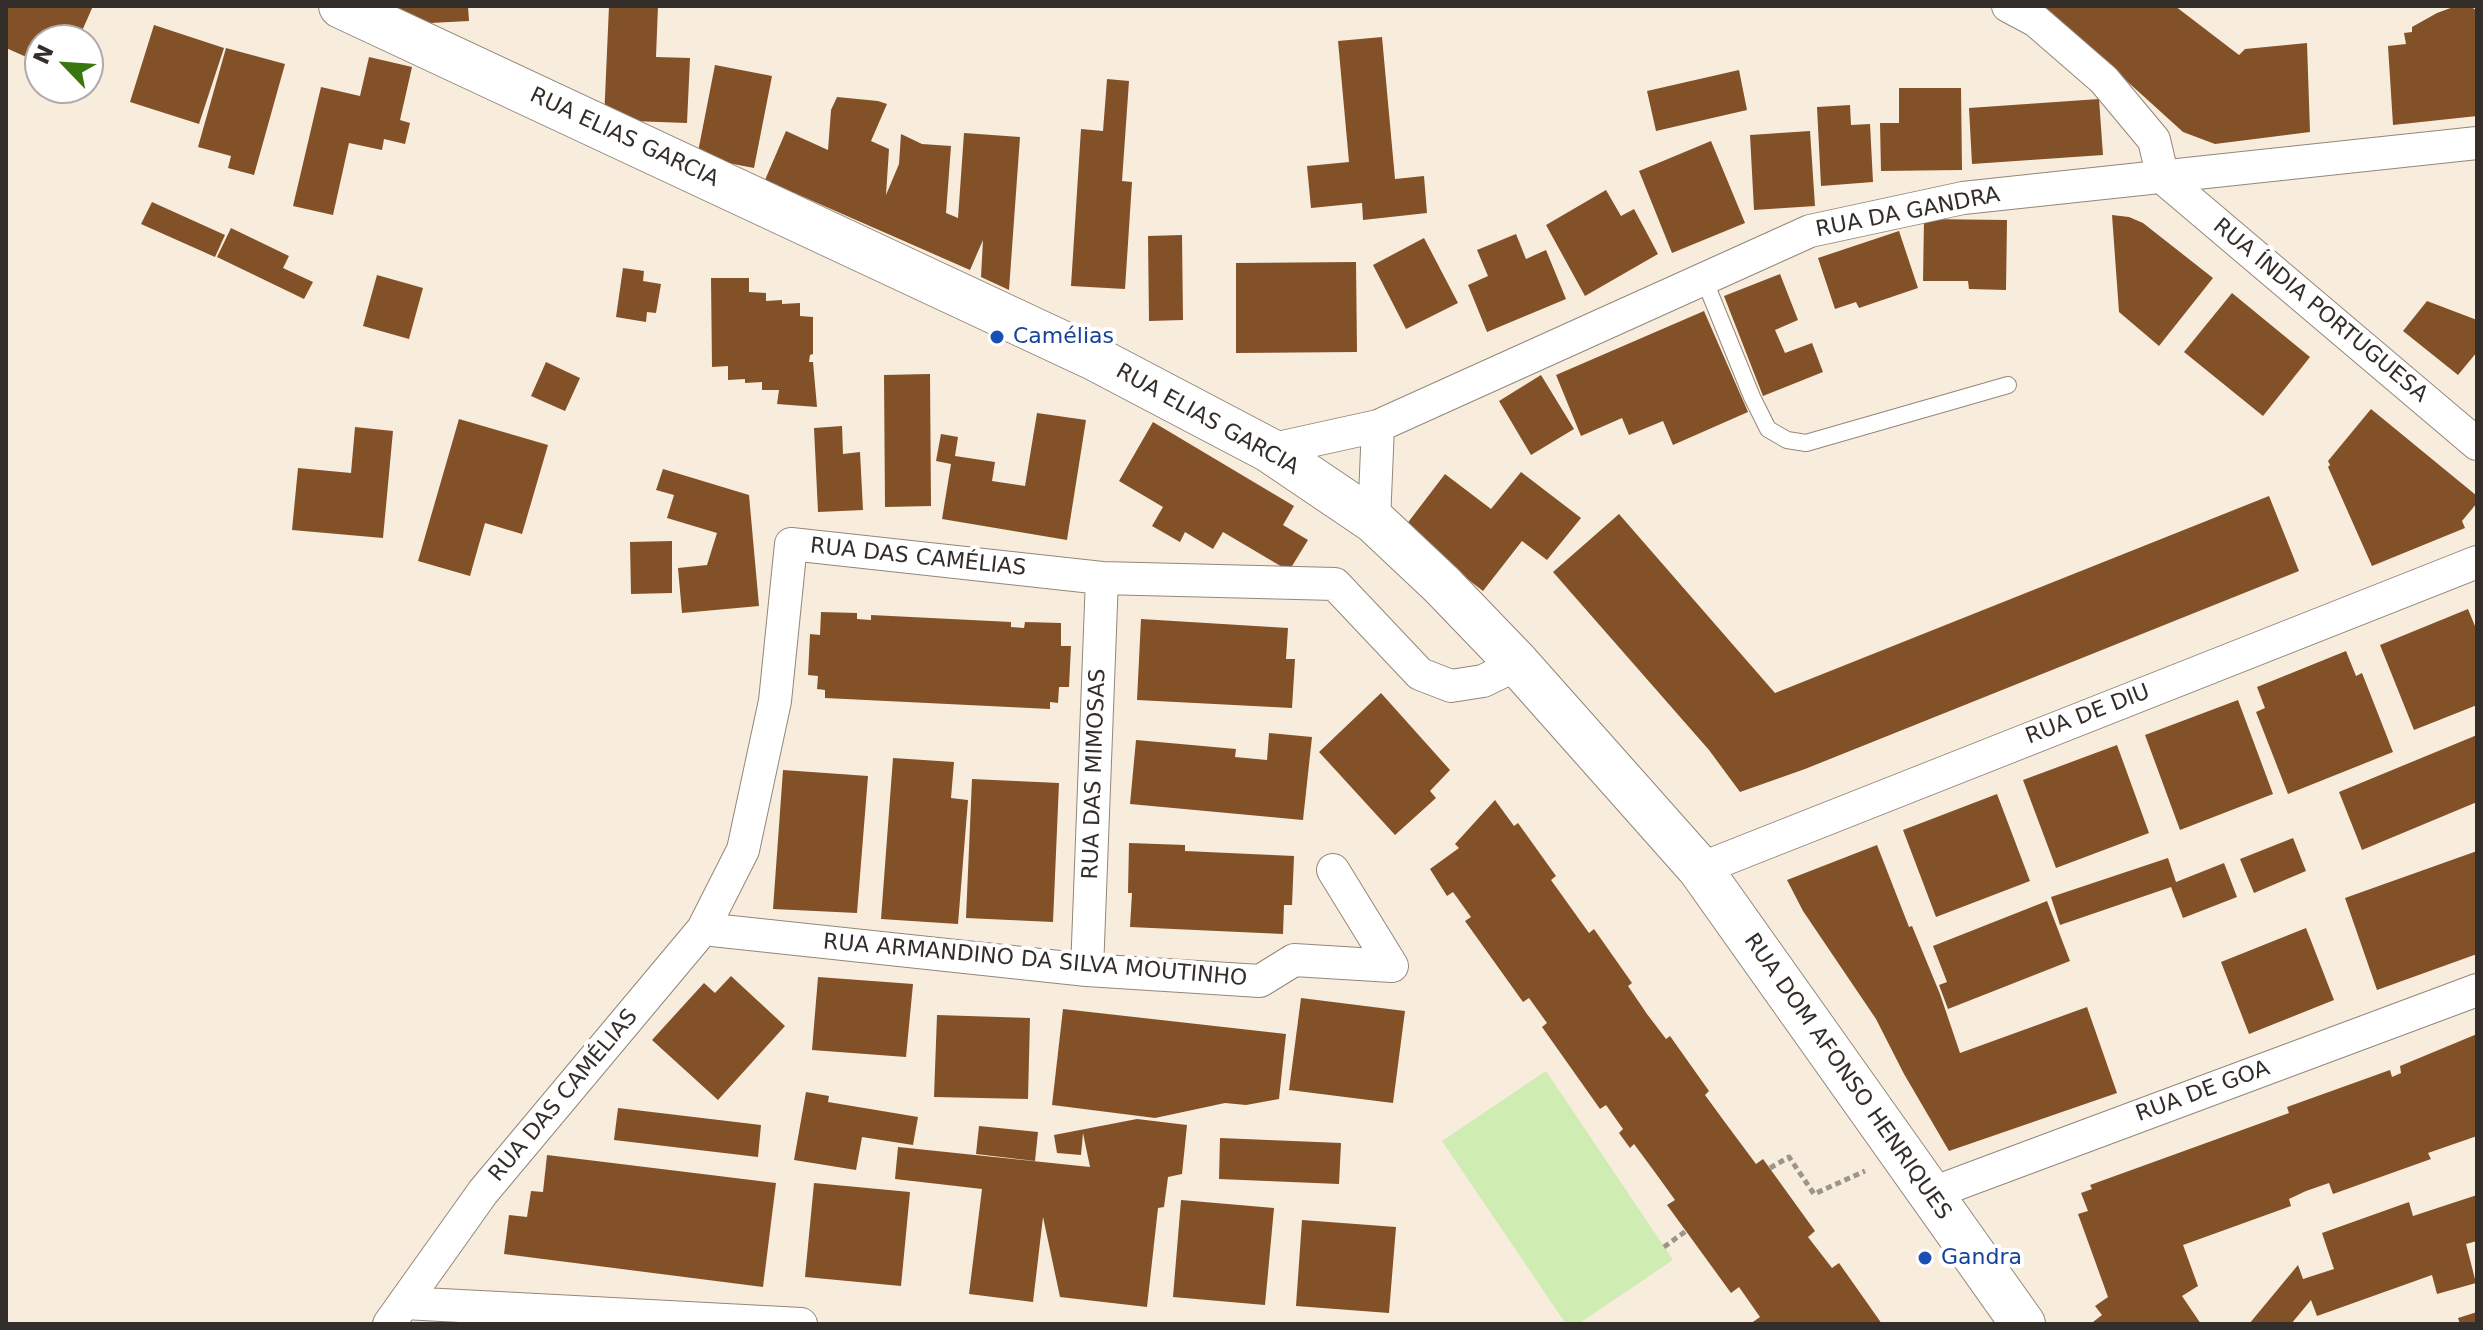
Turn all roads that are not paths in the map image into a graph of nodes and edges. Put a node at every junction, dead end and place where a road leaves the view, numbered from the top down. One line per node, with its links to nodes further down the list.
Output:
1 (341, 6): 9 (main road, RUA ELIAS GARCIA)
2 (2008, 6): 4 (street)
3 (2477, 143): 4 (street, RUA DA GANDRA)
4 (2163, 178): 5 (street, RUA DA GANDRA); 8 (street, RUA ÍNDIA PORTUGUESA)
5 (1704, 279): 6 (lane); 7 (street, RUA DA GANDRA)
6 (2008, 385)
7 (1378, 426): 9 (street, RUA DA GANDRA); 10 (street)
8 (2477, 444)
9 (1269, 450): 10 (main road, RUA ELIAS GARCIA)
10 (1374, 521): 13 (main road, RUA ELIAS GARCIA)
11 (2477, 562): 14 (street, RUA DE DIU)
12 (1102, 578): 13 (street, RUA DAS CAMÉLIAS); 16 (street, RUA DAS CAMÉLIAS); 17 (street, RUA DAS MIMOSAS)
13 (1518, 664): 14 (main road, RUA ELIAS GARCIA)
14 (1700, 869): 19 (main road, RUA DOM AFONSO HENRIQUES)
15 (1333, 870): 17 (street, RUA ARMANDINO DA SILVA MOUTINHO)
16 (703, 929): 17 (street, RUA ARMANDINO DA SILVA MOUTINHO); 20 (street, RUA DAS CAMÉLIAS)
17 (1087, 970)
18 (2477, 990): 19 (street, RUA DE GOA)
19 (1930, 1194): 22 (main road, RUA DOM AFONSO HENRIQUES)
20 (397, 1314): 21 (street)
21 (801, 1324)
22 (2023, 1324)

